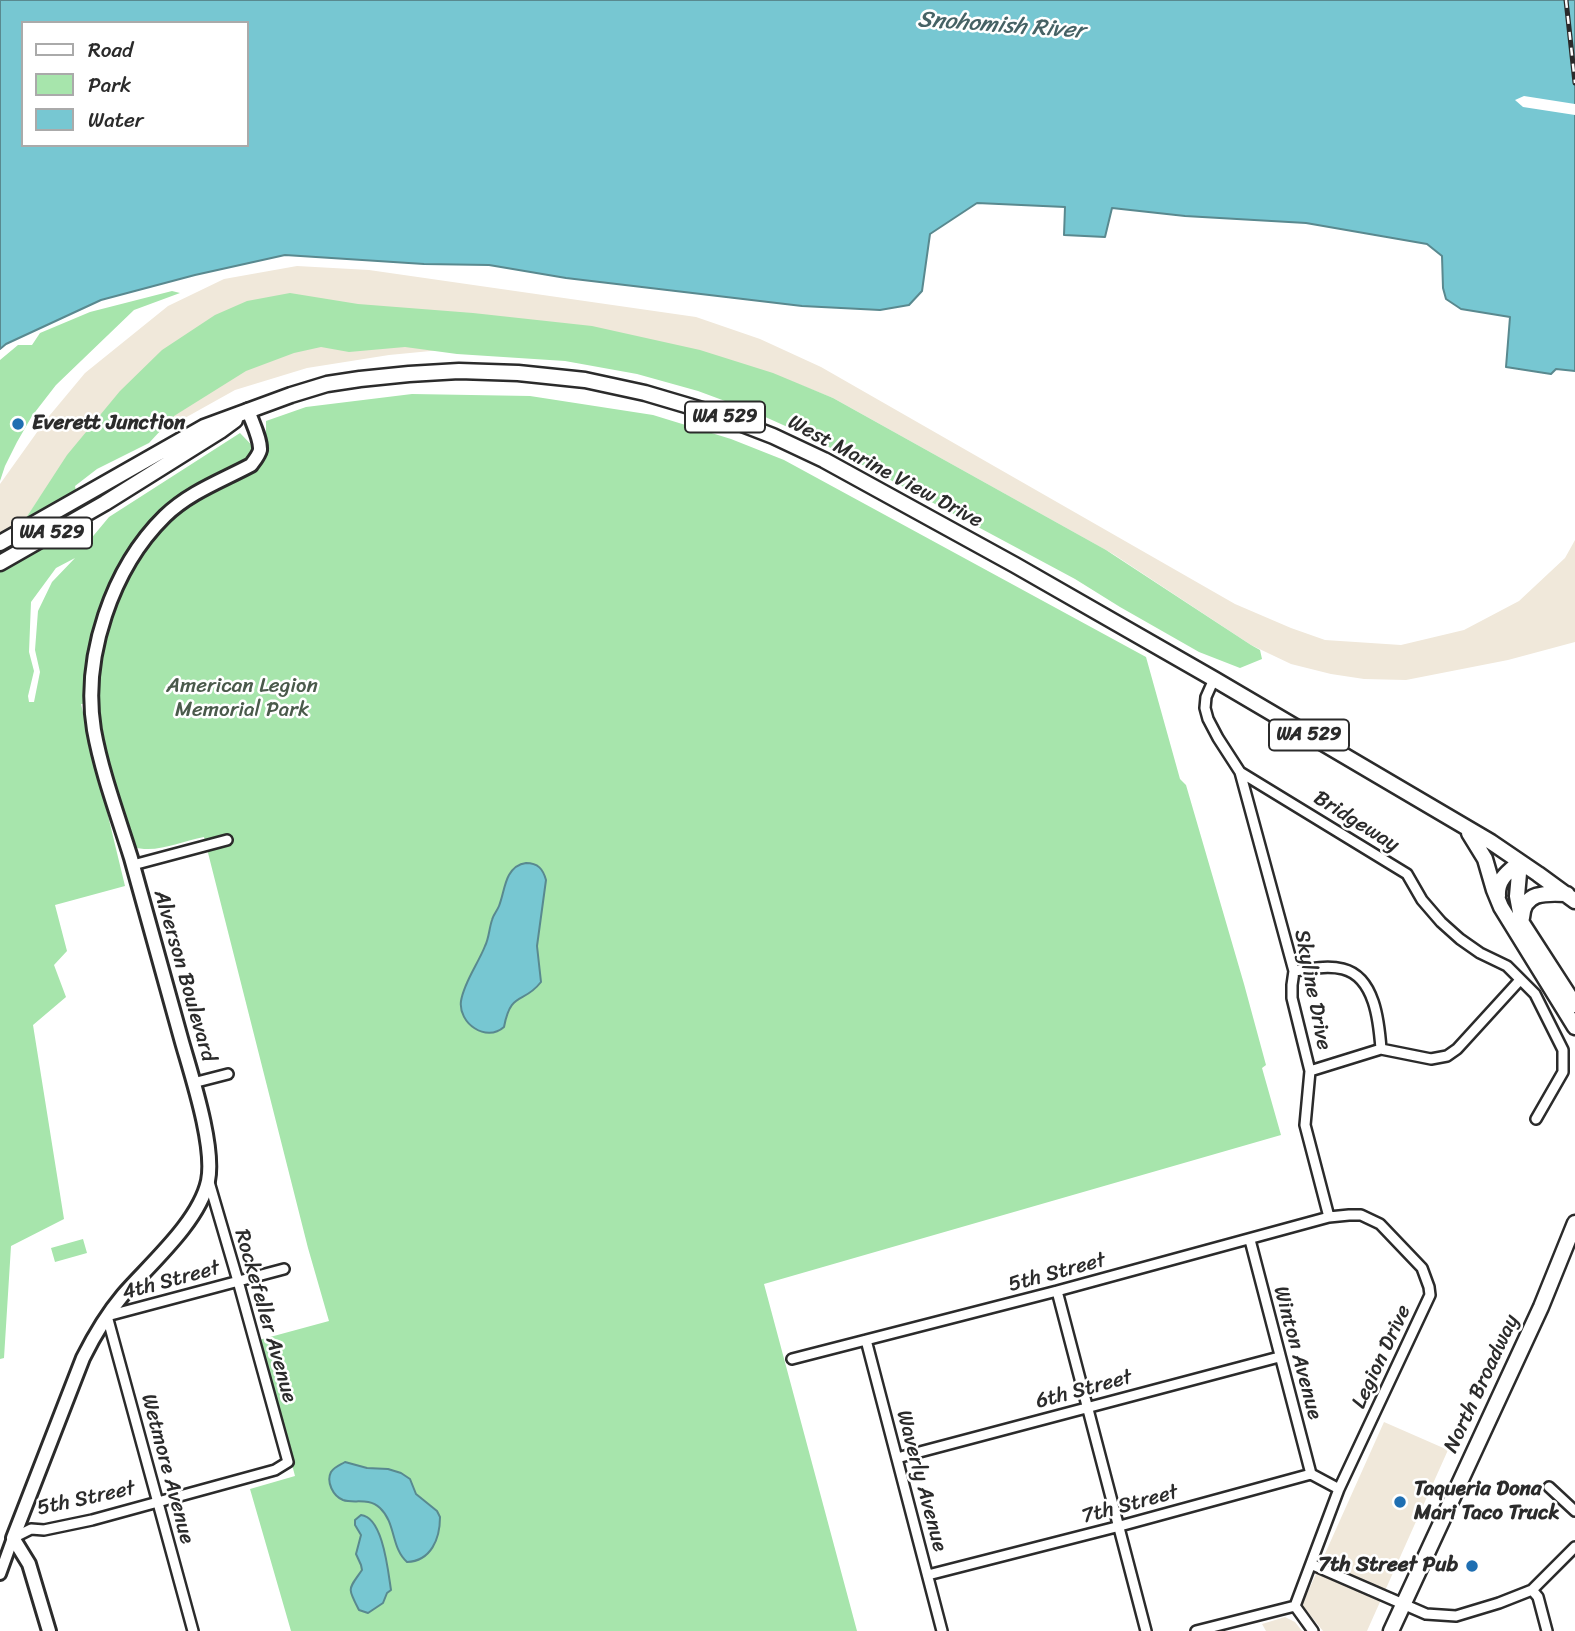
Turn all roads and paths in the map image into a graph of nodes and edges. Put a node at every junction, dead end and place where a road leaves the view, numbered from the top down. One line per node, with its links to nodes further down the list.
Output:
1 (248, 410): 2 (main road, West Marine View Drive / WA 529); 3 (main road, West Marine View Drive / WA 529); 4 (main road, West Marine View Drive / WA 529); 9 (main road, Alverson Boulevard)
2 (0, 543)
3 (0, 563)
4 (1214, 679): 5 (street, Bridgeway); 6 (main road, WA 529)
5 (1240, 772): 13 (street, Skyline Drive); 14 (street, Bridgeway)
6 (1464, 827): 8 (main road, WA 529); 11 (main road)
7 (227, 840): 9 (street)
8 (1520, 862): 10 (main road, WA 529); 11 (main road); 12 (main road)
9 (132, 865): 20 (main road, Alverson Boulevard)
10 (1571, 898): 12 (main road)
11 (1501, 907): 16 (main road)
12 (1522, 923): 15 (main road)
13 (1294, 971): 17 (street); 18 (street, Skyline Drive)
14 (1520, 980): 17 (street); 21 (street, Bridgeway)
15 (1575, 1005)
16 (1575, 1027)
17 (1381, 1049): 18 (street)
18 (1310, 1071): 23 (street, Skyline Drive)
19 (228, 1074): 20 (street)
20 (194, 1083): 22 (main road, Alverson Boulevard)
21 (1536, 1119)
22 (208, 1181): 28 (street, Rockefeller Avenue); 31 (main road, Alverson Boulevard)
23 (1329, 1217): 25 (street, 5th Street); 40 (street, Legion Drive)
24 (1575, 1223): 30 (main road, North Broadway)
25 (1250, 1240): 29 (street, 5th Street); 33 (street, Winton Avenue)
26 (1575, 1249): 30 (main road, North Broadway)
27 (284, 1269): 28 (street, 4th Street)
28 (238, 1281): 31 (street, 4th Street); 37 (street, Rockefeller Avenue)
29 (1058, 1291): 32 (street, 5th Street); 35 (street)
30 (1541, 1307): 50 (main road, North Broadway)
31 (107, 1316): 41 (street, Wetmore Avenue); 44 (main road, Alverson Boulevard)
32 (866, 1340): 34 (street, 5th Street); 36 (street, Waverly Avenue)
33 (1279, 1357): 35 (street, 6th Street); 38 (street, Winton Avenue)
34 (792, 1359)
35 (1088, 1407): 36 (street, 6th Street); 43 (street)
36 (897, 1458): 48 (street, Waverly Avenue)
37 (288, 1462): 41 (street, 5th Street)
38 (1311, 1474): 40 (street); 43 (street, 7th Street)
39 (1549, 1487): 42 (street)
40 (1339, 1489): 46 (street, Legion Drive)
41 (158, 1502): 44 (street, 5th Street); 53 (street, Wetmore Avenue)
42 (1575, 1511)
43 (1120, 1526): 48 (street, 7th Street); 55 (street)
44 (13, 1538): 47 (street, Alverson Boulevard); 52 (main road)
45 (1575, 1547): 49 (street)
46 (1311, 1564): 50 (street); 51 (street, Legion Drive)
47 (0, 1574)
48 (928, 1575): 54 (street, Waverly Avenue)
49 (1532, 1590): 50 (street); 59 (street)
50 (1404, 1603): 58 (main road, North Broadway)
51 (1295, 1606): 56 (street); 57 (street)
52 (49, 1631)
53 (193, 1631)
54 (942, 1631)
55 (1146, 1631)
56 (1196, 1631)
57 (1313, 1631)
58 (1391, 1631)
59 (1547, 1631)

